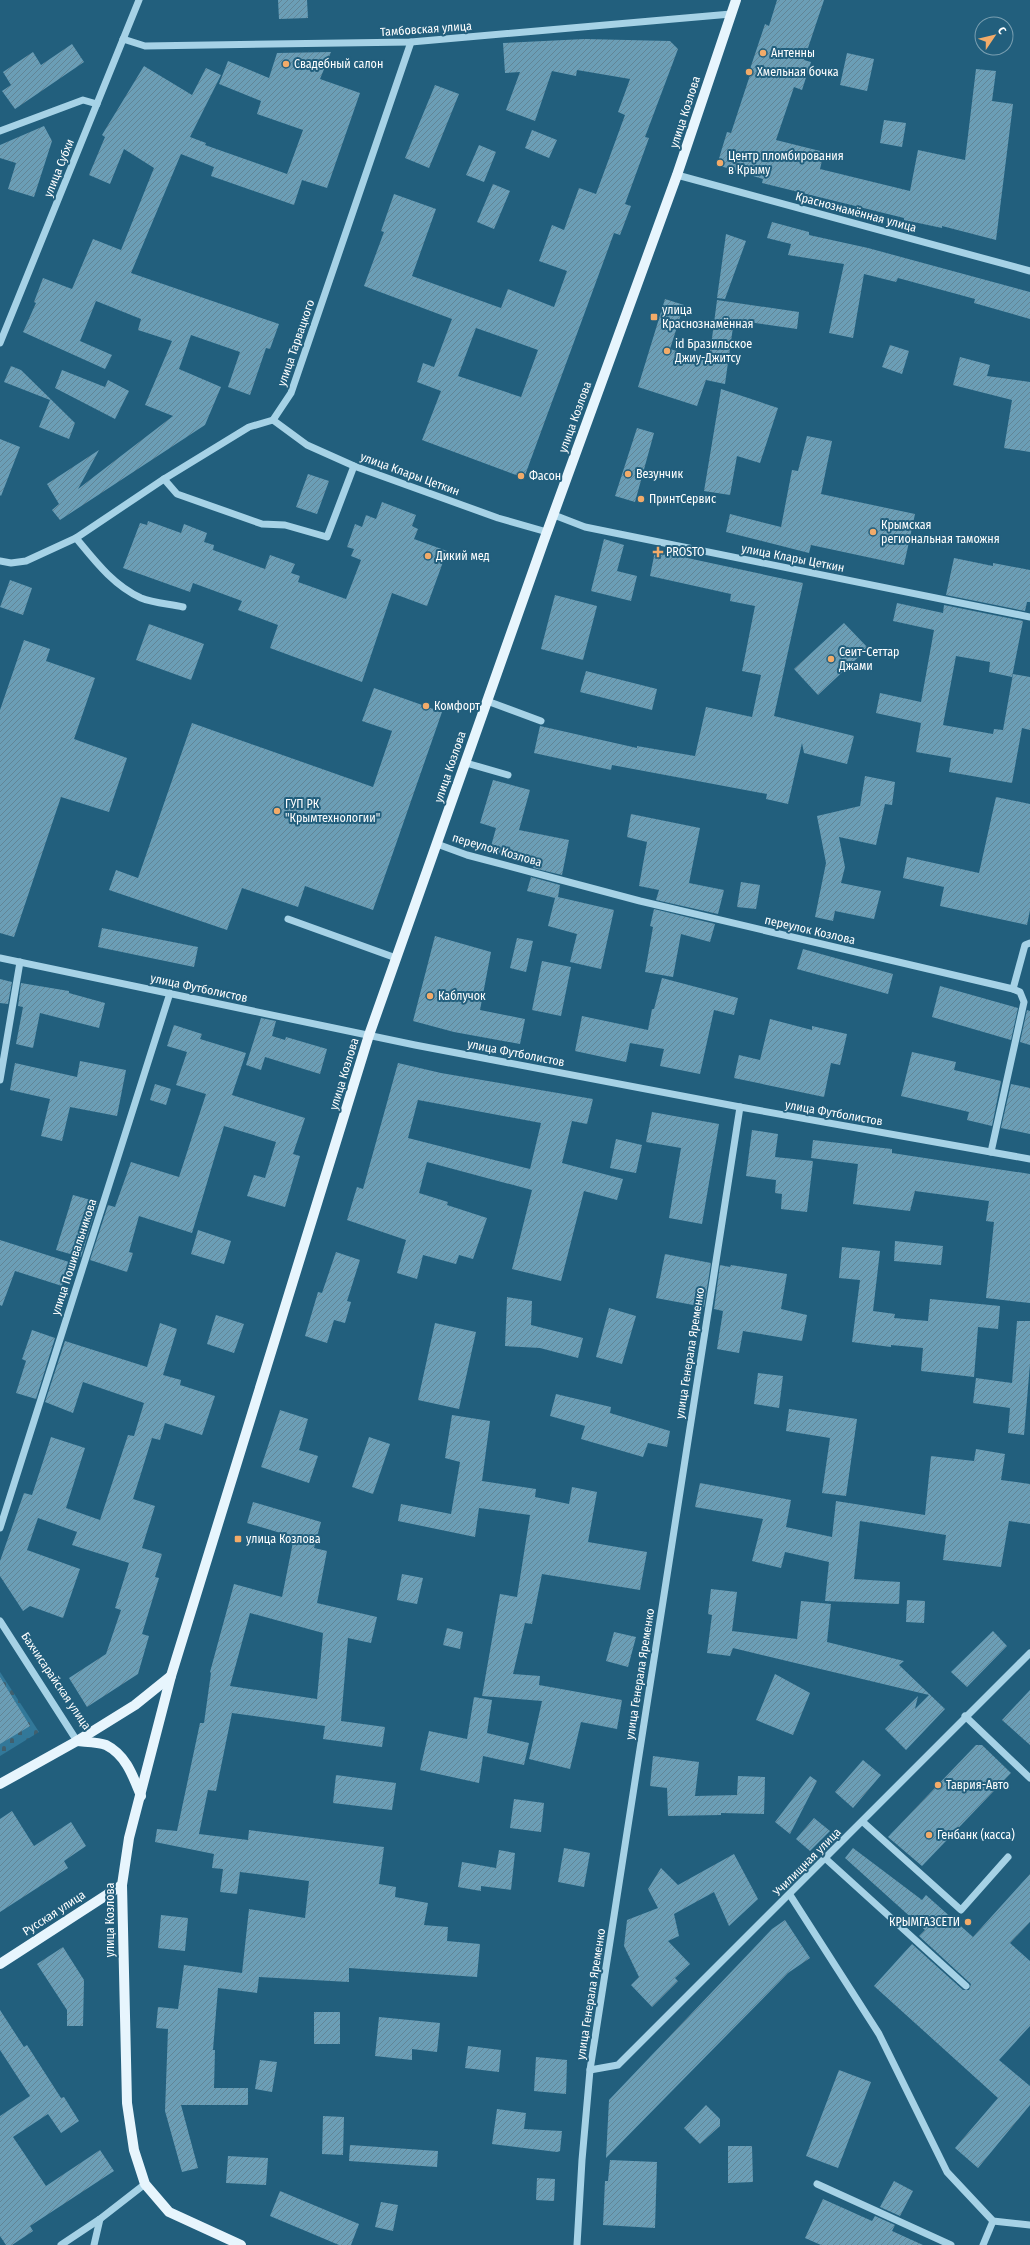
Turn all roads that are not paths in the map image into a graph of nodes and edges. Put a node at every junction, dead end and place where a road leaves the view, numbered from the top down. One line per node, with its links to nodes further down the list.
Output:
1 (139, 0): 4 (street, улица Субхи)
2 (736, 0): 3 (main road, улица Козлова)
3 (731, 14): 5 (street, Тамбовская улица); 8 (main road, улица Козлова)
4 (123, 39): 5 (street, Тамбовская улица); 6 (street, улица Субхи)
5 (411, 42): 11 (street, улица Тарвацкого)
6 (97, 104): 7 (street); 10 (street, улица Субхи)
7 (0, 131)
8 (677, 175): 9 (street, Краснознамённая улица); 14 (main road, улица Козлова)
9 (1030, 271)
10 (0, 344)
11 (273, 420): 12 (street, улица Клары Цеткин); 13 (street)
12 (354, 466): 13 (street); 15 (street, улица Клары Цеткин)
13 (164, 480): 16 (street)
14 (554, 515): 15 (main road, улица Козлова); 19 (street, улица Клары Цеткин)
15 (547, 532): 20 (main road, улица Козлова)
16 (76, 538): 17 (street); 18 (street)
17 (0, 561)
18 (183, 607)
19 (1030, 617)
20 (487, 701): 21 (street); 22 (main road, улица Козлова)
21 (541, 721)
22 (466, 763): 23 (street); 24 (main road, улица Козлова)
23 (508, 775)
24 (437, 844): 28 (main road, улица Козлова); 30 (street, переулок Козлова)
25 (288, 919): 28 (street)
26 (1030, 943): 30 (street)
27 (0, 958): 29 (street, улица Футболистов)
28 (396, 958): 32 (main road, улица Козлова)
29 (20, 962): 31 (street, улица Футболистов); 33 (street)
30 (1013, 989): 35 (street)
31 (170, 993): 32 (street, улица Футболистов); 37 (street, улица Пошивальникова)
32 (369, 1035): 34 (street, улица Футболистов); 40 (main road, улица Козлова)
33 (0, 1080)
34 (740, 1107): 35 (street, улица Футболистов); 53 (street, улица Генерала Яременко)
35 (991, 1152): 36 (street, улица Футболистов)
36 (1030, 1159)
37 (0, 1528)
38 (0, 1621): 42 (street, Бахчисарайская улица)
39 (1030, 1653): 41 (street, Училищная улица)
40 (171, 1676): 42 (main road); 45 (main road, улица Козлова)
41 (965, 1716): 43 (street); 46 (street, Училищная улица)
42 (78, 1741): 44 (main road); 45 (main road, Бахчисарайская улица)
43 (1030, 1778)
44 (0, 1784)
45 (141, 1796): 49 (main road, улица Козлова)
46 (862, 1822): 47 (street); 48 (street, Училищная улица)
47 (1008, 1857)
48 (826, 1859): 50 (street, Училищная улица); 52 (street)
49 (122, 1885): 51 (main road, Русская улица); 54 (main road, улица Козлова)
50 (790, 1895): 53 (street, Училищная улица); 57 (street)
51 (0, 1964)
52 (966, 1986)
53 (590, 2070): 62 (street, улица Генерала Яременко)
54 (145, 2184): 56 (street); 61 (main road)
55 (816, 2184): 63 (street)
56 (100, 2219): 59 (street); 60 (street)
57 (993, 2221): 58 (street); 64 (street)
58 (1030, 2225)
59 (60, 2245)
60 (94, 2245)
61 (241, 2245)
62 (577, 2245)
63 (951, 2245)
64 (983, 2245)

